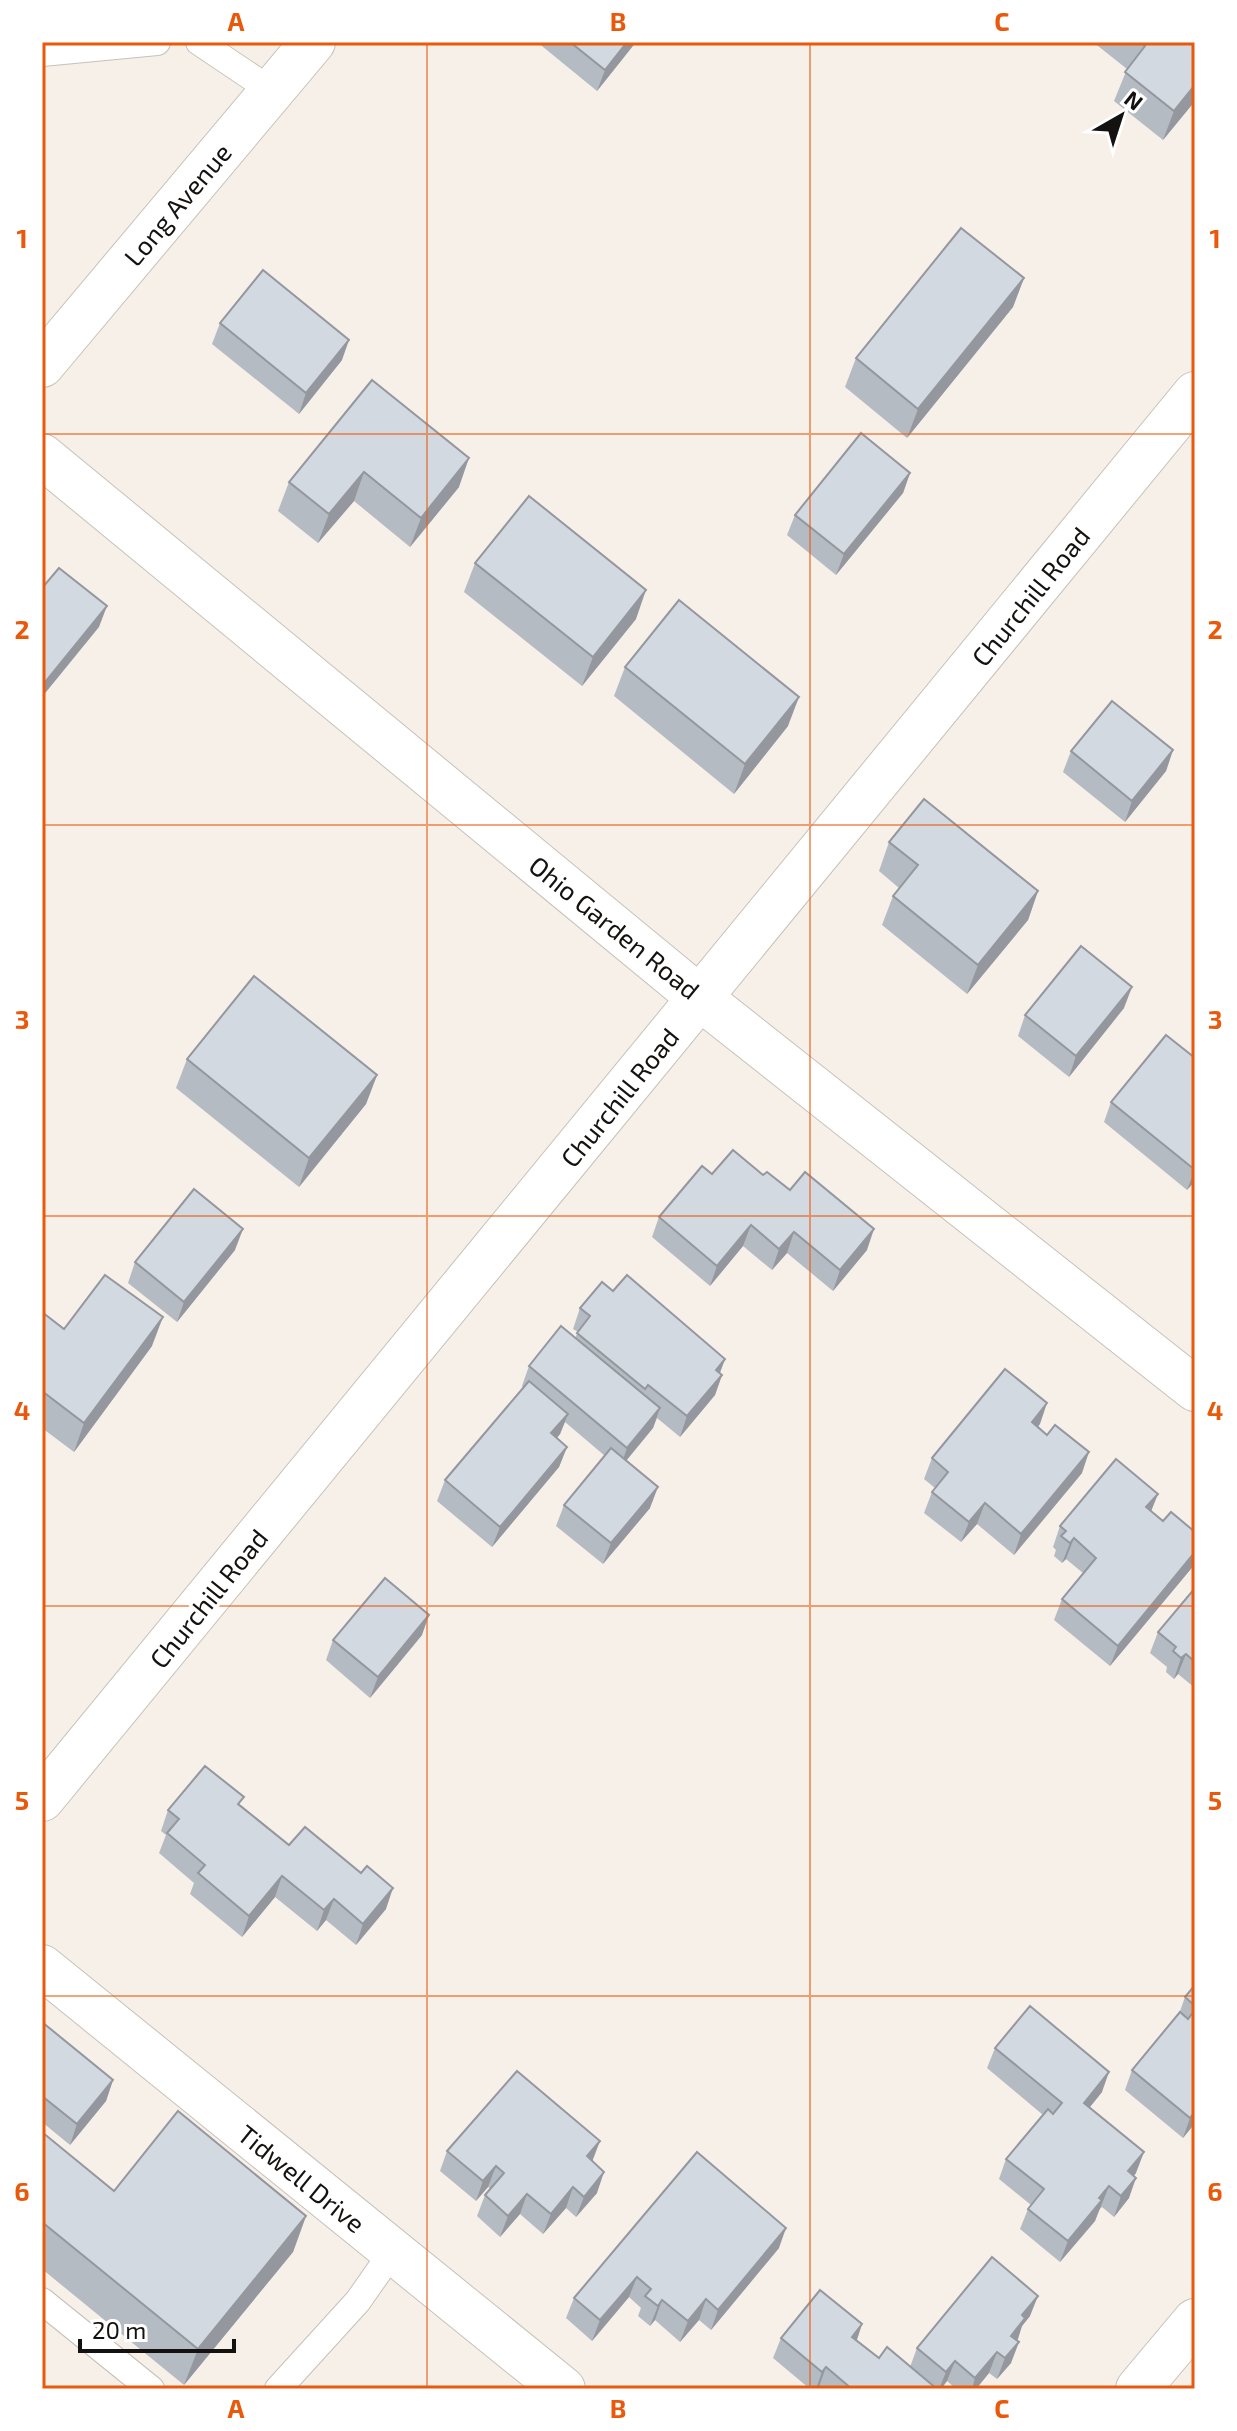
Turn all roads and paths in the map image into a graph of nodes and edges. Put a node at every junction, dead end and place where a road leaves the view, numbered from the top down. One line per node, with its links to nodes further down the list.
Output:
1 (157, 42): 4 (lane)
2 (199, 42): 5 (lane)
3 (313, 42): 5 (street, Long Avenue)
4 (42, 53)
5 (272, 91): 6 (street, Long Avenue)
6 (42, 365)
7 (1195, 394): 9 (street, Churchill Road)
8 (42, 456): 9 (street, Ohio Garden Road)
9 (700, 998): 10 (street, Ohio Garden Road); 11 (street, Churchill Road)
10 (1195, 1389)
11 (42, 1799)
12 (42, 1967): 13 (street, Tidwell Drive)
13 (393, 2251): 17 (lane); 18 (street, Tidwell Drive)
14 (42, 2301): 16 (lane)
15 (1195, 2321): 19 (street)
16 (151, 2389)
17 (278, 2389)
18 (563, 2389)
19 (1138, 2389)

